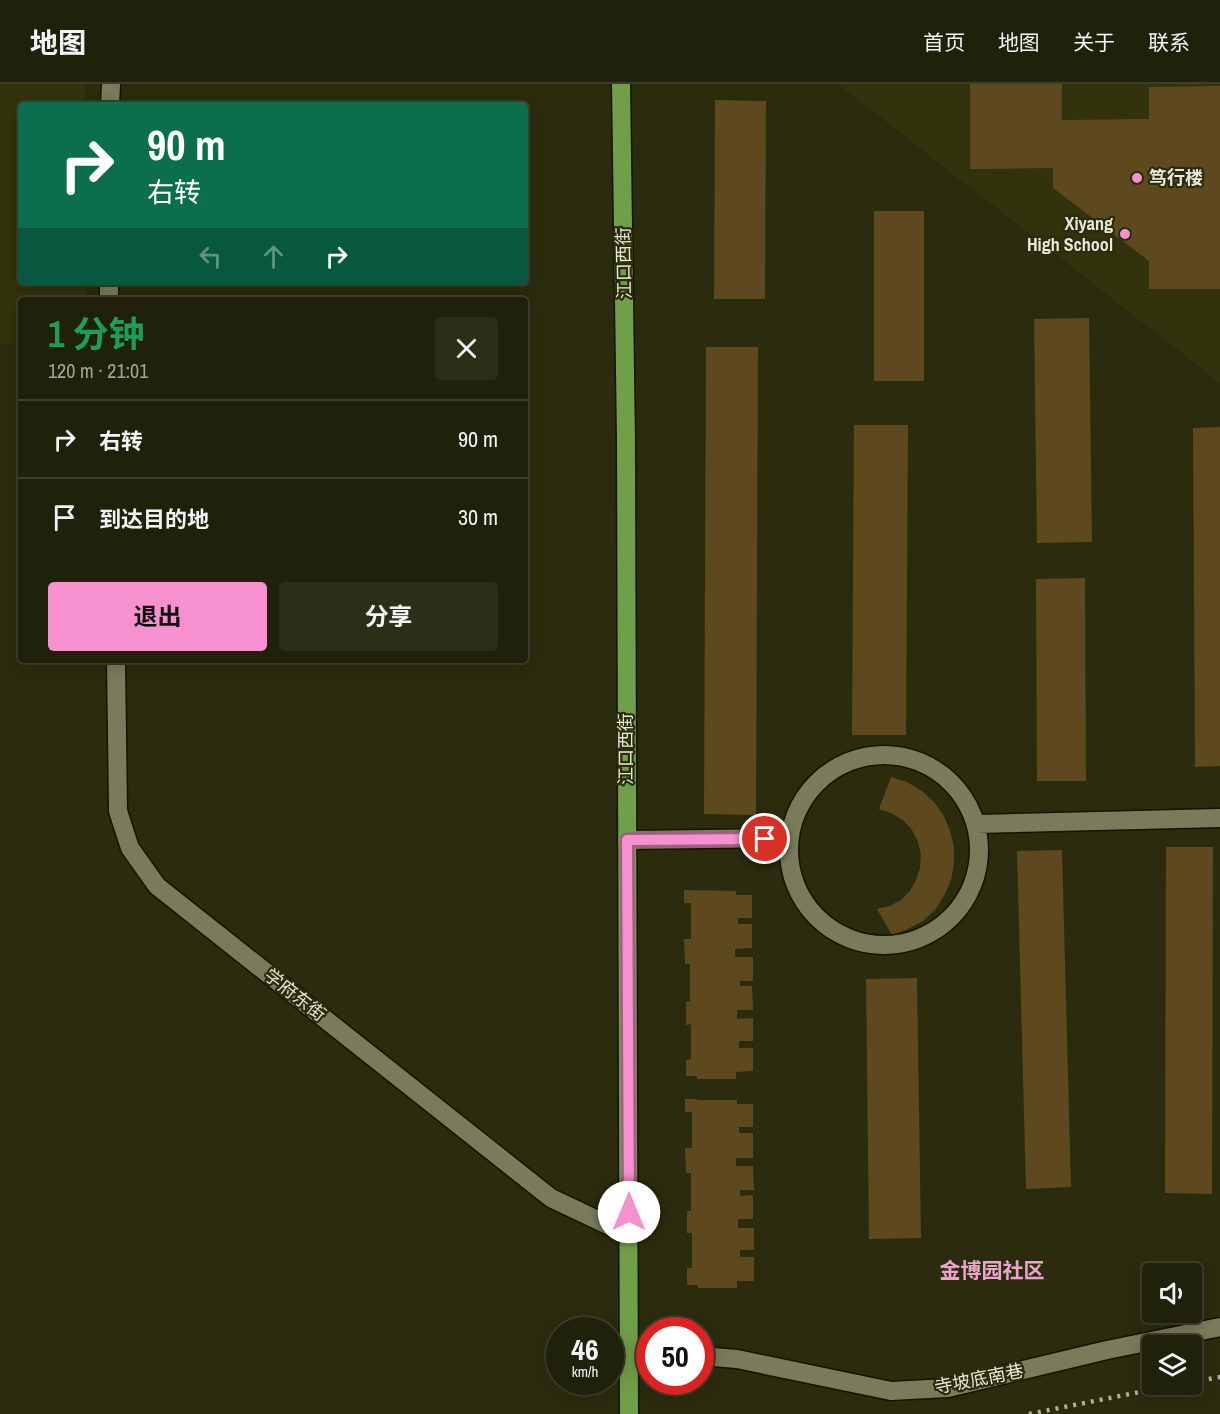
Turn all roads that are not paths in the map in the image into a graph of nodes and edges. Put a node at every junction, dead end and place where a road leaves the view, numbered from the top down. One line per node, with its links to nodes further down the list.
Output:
1 (111, 84): 3 (street)
2 (621, 84): 8 (main road, 江口西街)
3 (110, 102)
4 (116, 663): 9 (street, 学府东街)
5 (1220, 818): 6 (street)
6 (976, 824): 7 (street); 7 (street)
7 (789, 838): 8 (street)
8 (627, 840): 9 (main road, 江口西街)
9 (629, 1235): 11 (main road, 江口西街)
10 (1220, 1327): 13 (street, 寺坡底南巷)
11 (629, 1348): 12 (street); 14 (main road, 江口西街)
12 (636, 1349)
13 (714, 1357)
14 (629, 1414)

